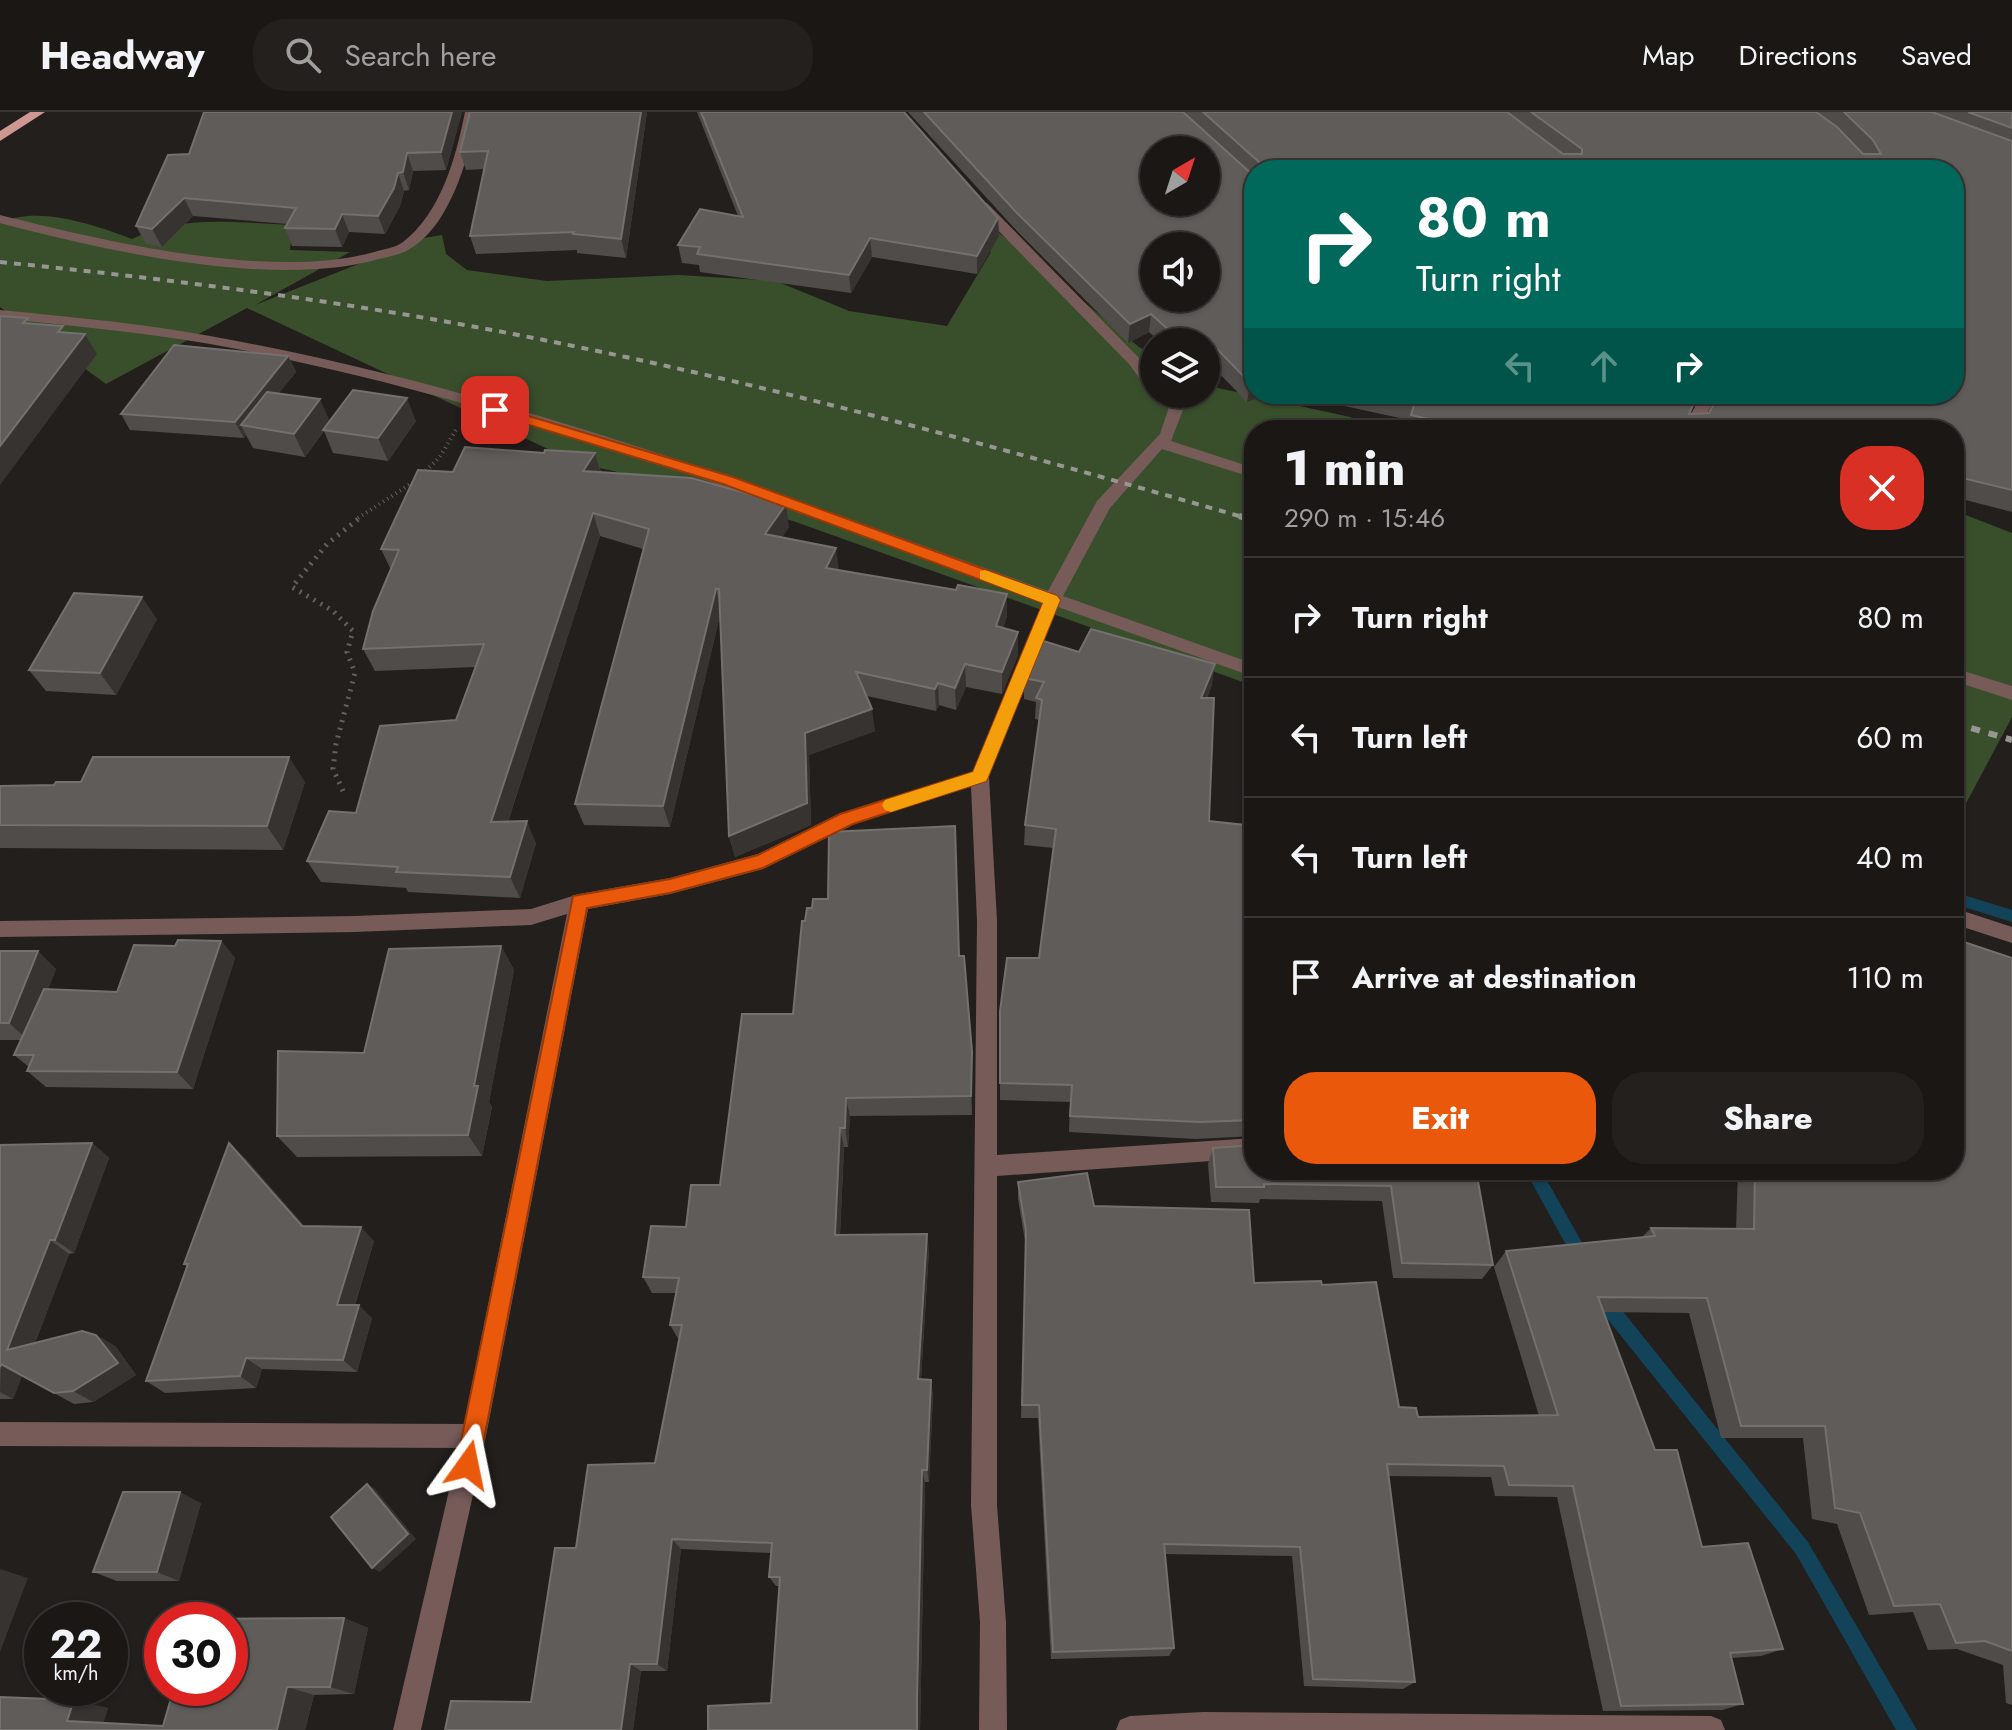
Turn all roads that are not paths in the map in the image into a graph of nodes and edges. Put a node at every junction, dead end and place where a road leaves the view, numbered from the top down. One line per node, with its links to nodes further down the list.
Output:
1 (39, 112): 3 (main road)
2 (471, 112): 5 (street)
3 (0, 137)
4 (968, 191): 7 (street)
5 (0, 219)
6 (0, 314): 11 (street)
7 (1140, 369)
8 (1176, 408): 9 (street)
9 (1159, 442): 10 (street); 11 (street)
10 (1244, 470)
11 (1052, 600): 12 (street); 15 (street)
12 (1244, 667)
13 (1964, 677): 14 (street)
14 (2012, 693)
15 (980, 777): 16 (street); 21 (street)
16 (579, 902): 18 (street); 23 (street)
17 (1964, 919): 19 (street)
18 (0, 929)
19 (2012, 935)
20 (1244, 1149): 21 (street)
21 (987, 1166): 25 (street)
22 (0, 1434): 23 (street)
23 (474, 1436): 24 (street)
24 (407, 1730)
25 (993, 1730)
26 (1130, 1730): 27 (street)
27 (1711, 1730)

